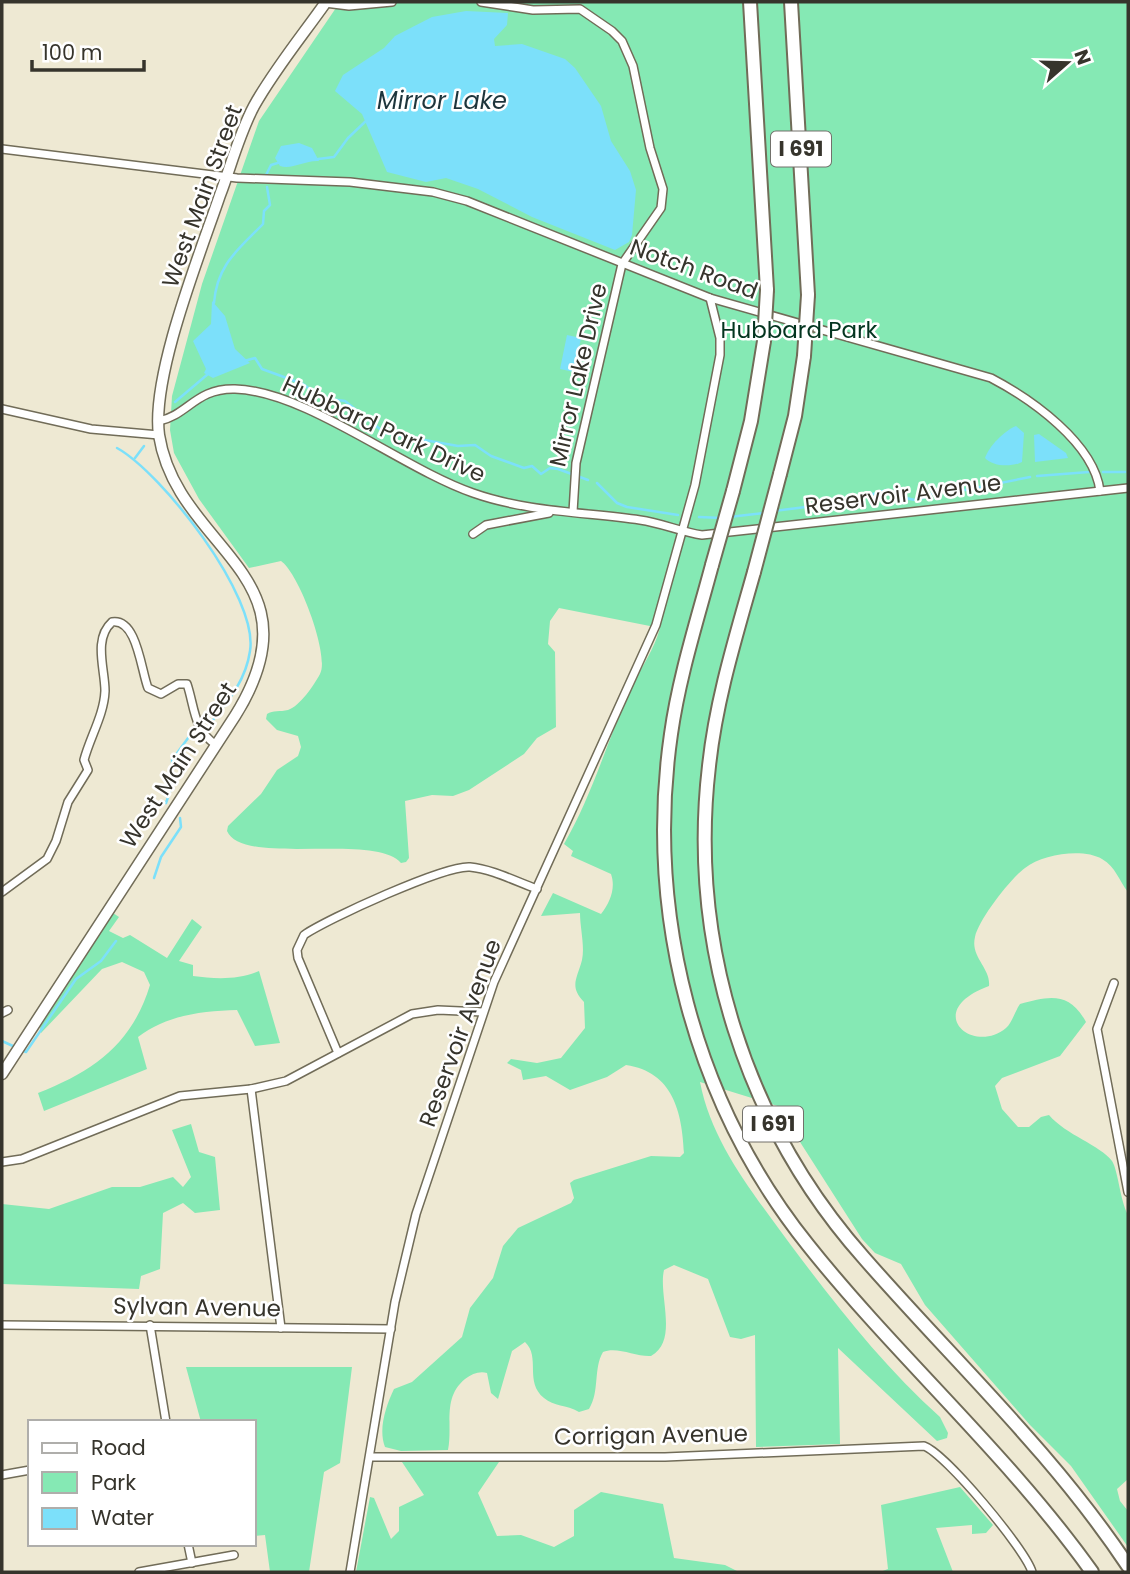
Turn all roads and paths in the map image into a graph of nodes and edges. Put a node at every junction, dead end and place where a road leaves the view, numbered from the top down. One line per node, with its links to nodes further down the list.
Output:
1 (325, 2): 2 (street); 7 (main road, West Main Street)
2 (392, 2)
3 (481, 2): 8 (street, Mirror Lake Drive)
4 (750, 2): 41 (highway, I 691, bridge)
5 (792, 2): 40 (highway, I 691, bridge)
6 (2, 149): 7 (street, Notch Road)
7 (227, 176): 8 (street, Notch Road); 11 (main road, West Main Street)
8 (622, 264): 9 (street, Notch Road); 16 (street, Mirror Lake Drive)
9 (710, 298): 14 (street, Notch Road); 17 (street, Reservoir Avenue)
10 (2, 409): 12 (street)
11 (159, 421): 12 (main road, West Main Street); 15 (street, Hubbard Park Drive)
12 (159, 435): 19 (main road, West Main Street)
13 (1128, 488): 14 (street, Reservoir Avenue)
14 (1100, 491): 17 (street, Reservoir Avenue)
15 (554, 511): 16 (street, Hubbard Park Drive); 18 (street)
16 (573, 512): 17 (street, Hubbard Park Drive)
17 (683, 531): 20 (street, Reservoir Avenue)
18 (473, 534)
19 (216, 745): 21 (street); 25 (main road, West Main Street)
20 (537, 889): 23 (street, Reservoir Avenue); 24 (street)
21 (2, 892)
22 (1114, 983): 28 (street)
23 (483, 1012): 24 (street); 32 (street, Reservoir Avenue)
24 (338, 1053): 26 (street)
25 (2, 1074)
26 (251, 1089): 27 (street); 31 (street)
27 (2, 1165)
28 (1128, 1192)
29 (2, 1325): 30 (street, Sylvan Avenue)
30 (150, 1325): 31 (street, Sylvan Avenue); 33 (street)
31 (281, 1328): 32 (street, Sylvan Avenue)
32 (391, 1329): 34 (street, Reservoir Avenue)
33 (166, 1420)
34 (371, 1457): 43 (street, Reservoir Avenue); 44 (street, Corrigan Avenue)
35 (28, 1470): 36 (street)
36 (2, 1475)
37 (188, 1546): 39 (street)
38 (234, 1555): 39 (street)
39 (192, 1563): 42 (street)
40 (1128, 1566)
41 (1090, 1570)
42 (139, 1572)
43 (350, 1572)
44 (1032, 1572)

